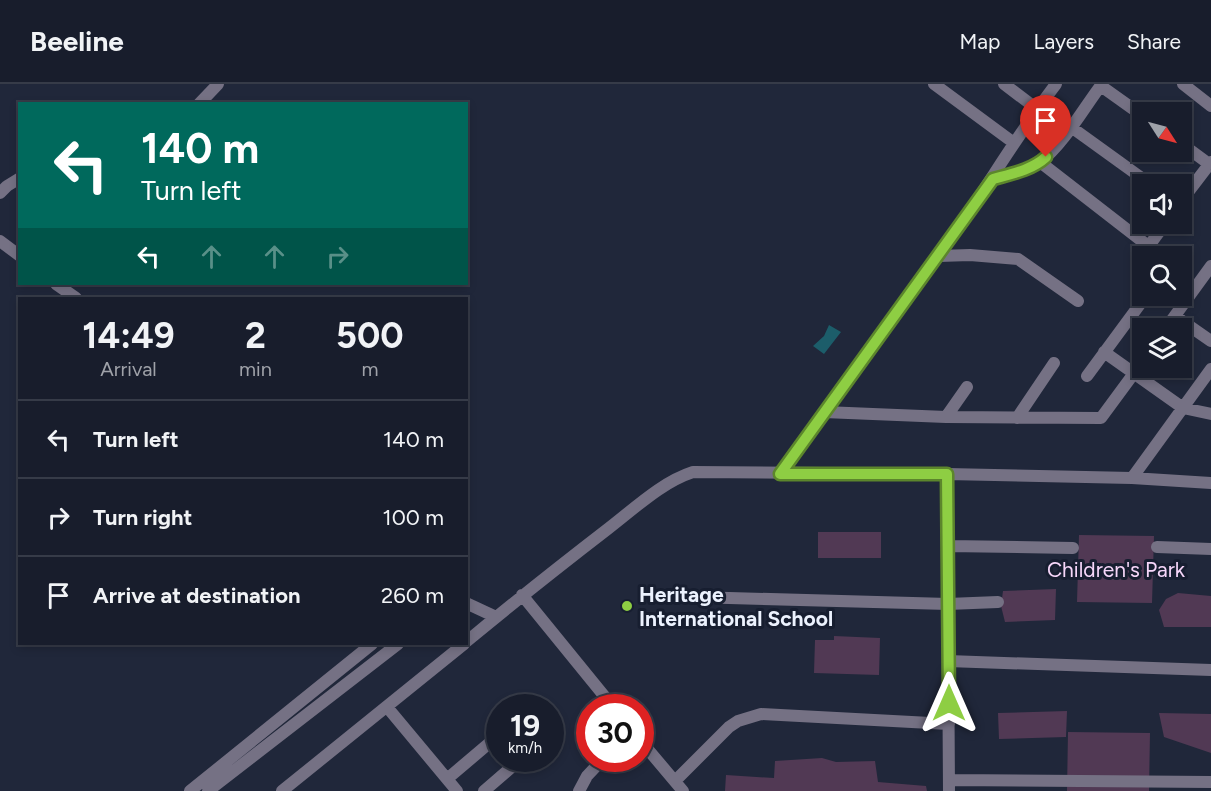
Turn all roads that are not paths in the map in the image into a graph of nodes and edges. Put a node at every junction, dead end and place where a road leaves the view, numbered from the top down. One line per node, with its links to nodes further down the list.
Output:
1 (218, 84): 7 (street)
2 (934, 84): 12 (street)
3 (1004, 84): 10 (street)
4 (1056, 84): 10 (street)
5 (1183, 84): 8 (street)
6 (1101, 85): 9 (street); 11 (street)
7 (201, 102)
8 (1211, 106)
9 (1132, 108)
10 (1036, 109): 12 (street)
11 (1071, 127): 14 (street); 16 (street)
12 (1014, 143): 18 (street)
13 (1192, 151): 15 (street)
14 (1040, 162): 18 (street); 21 (street)
15 (1210, 163): 19 (street)
16 (1136, 174)
17 (18, 179): 20 (street)
18 (993, 179): 26 (street)
19 (1192, 187)
20 (0, 193)
21 (1132, 233)
22 (1133, 234): 23 (street)
23 (1158, 234)
24 (0, 241): 25 (street)
25 (18, 254)
26 (939, 256): 30 (street); 43 (street)
27 (1211, 266): 32 (street)
28 (57, 285): 29 (street)
29 (75, 297)
30 (1078, 301)
31 (1138, 306): 34 (street)
32 (1175, 316): 33 (street)
33 (1211, 341)
34 (1104, 352): 37 (street); 38 (street)
35 (1054, 363): 46 (street)
36 (1211, 369): 42 (street)
37 (1132, 373)
38 (1087, 376)
39 (1132, 377): 46 (street)
40 (1140, 378): 42 (street)
41 (966, 387): 45 (street)
42 (1183, 408): 44 (street); 49 (street)
43 (824, 412): 45 (street); 47 (street)
44 (1211, 414)
45 (946, 417): 46 (street)
46 (1017, 418)
47 (780, 474): 48 (street); 55 (street)
48 (947, 474): 49 (street); 51 (street)
49 (1132, 478): 50 (street)
50 (1211, 483)
51 (948, 546): 53 (street); 59 (street)
52 (1157, 547): 54 (street)
53 (1073, 548)
54 (1211, 549)
55 (522, 595): 60 (street); 67 (street)
56 (694, 597): 59 (street)
57 (998, 603): 59 (street)
58 (468, 604): 60 (street)
59 (948, 604): 65 (street)
60 (496, 617): 61 (street)
61 (468, 640)
62 (371, 645): 78 (street)
63 (397, 645): 79 (street)
64 (463, 645): 68 (street)
65 (948, 661): 66 (street); 69 (street)
66 (1211, 670)
67 (603, 694)
68 (387, 707): 74 (street); 80 (street)
69 (949, 724): 76 (street); 77 (street)
70 (486, 746): 74 (street)
71 (654, 757): 77 (street)
72 (506, 772): 82 (street)
73 (591, 772): 83 (street)
74 (447, 779): 81 (street)
75 (1211, 782): 76 (street)
76 (949, 785)
77 (679, 786)
78 (190, 791)
79 (208, 791)
80 (282, 791)
81 (457, 791)
82 (484, 791)
83 (579, 791)

